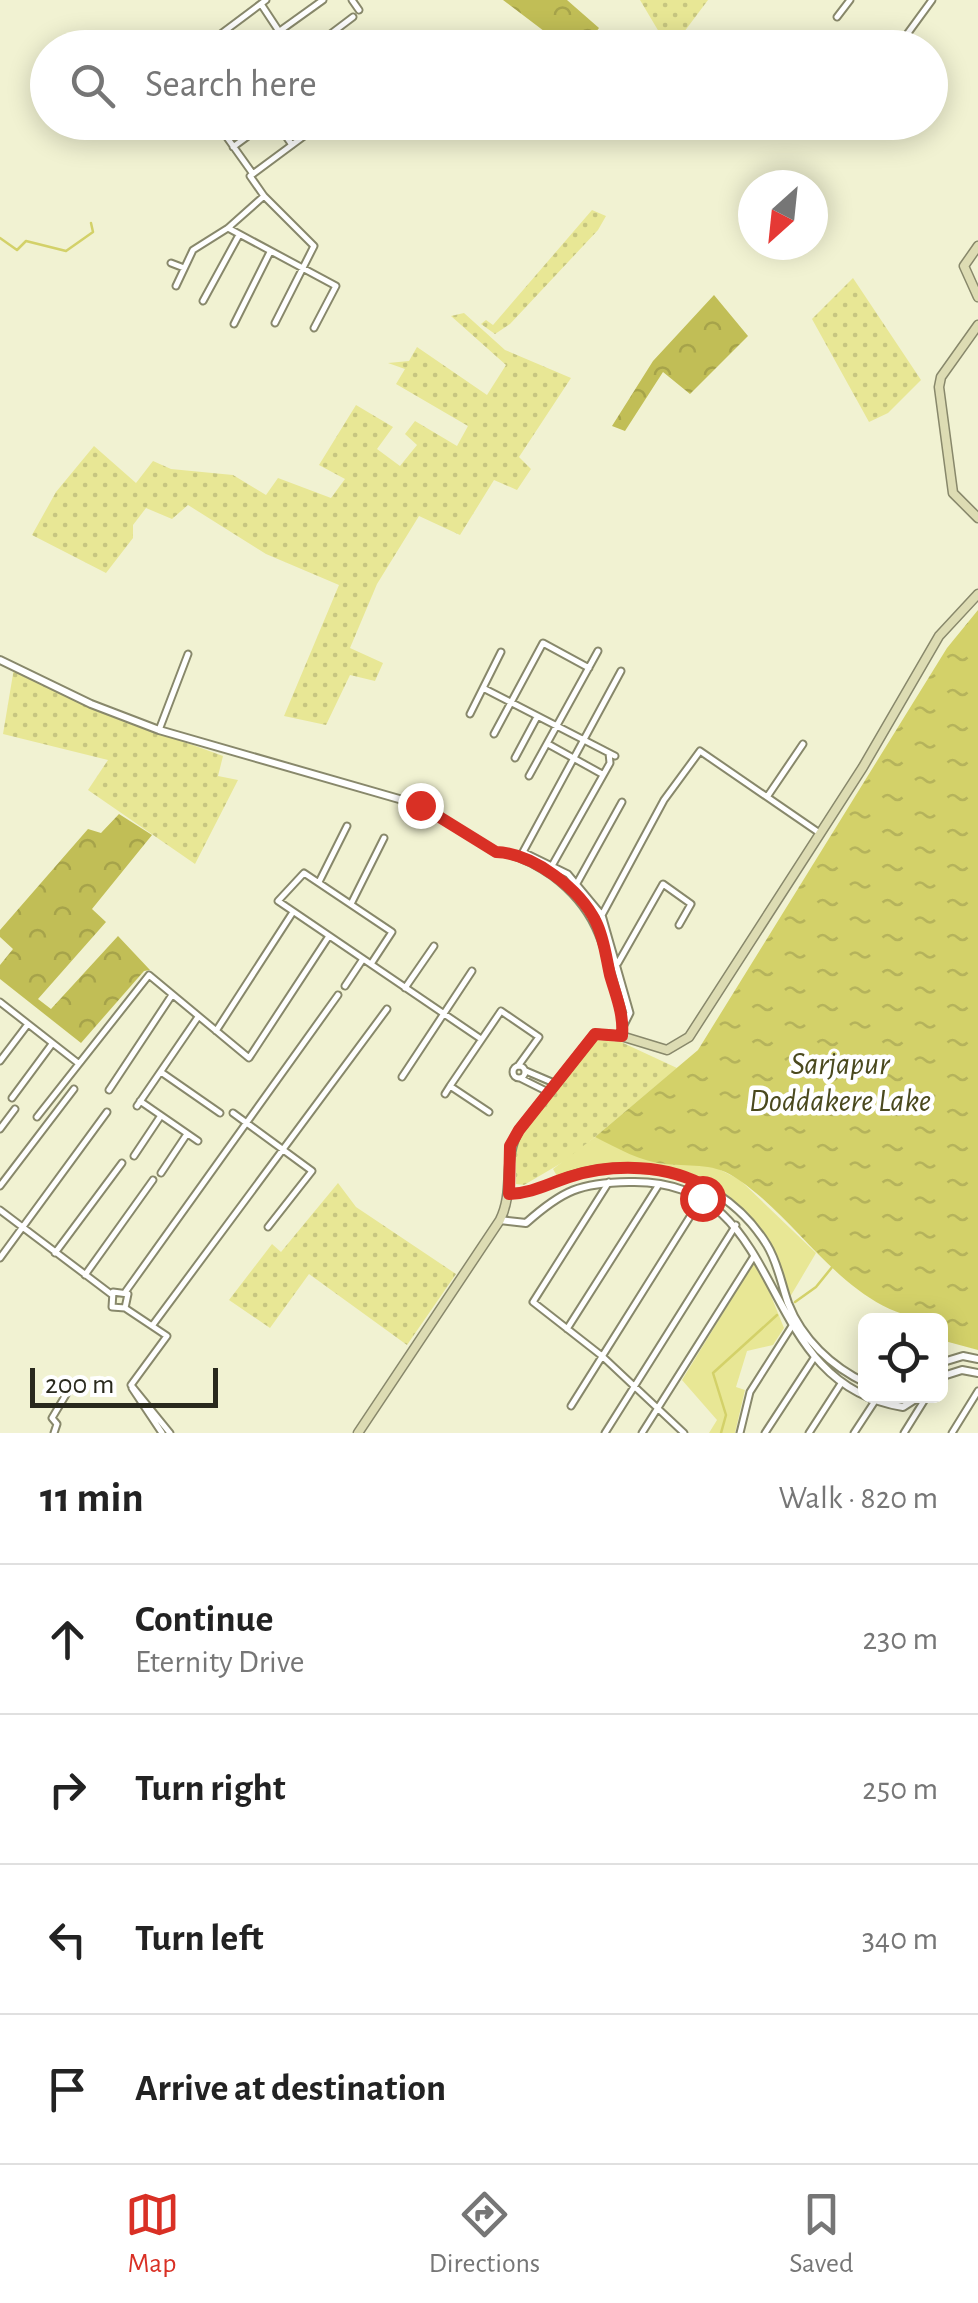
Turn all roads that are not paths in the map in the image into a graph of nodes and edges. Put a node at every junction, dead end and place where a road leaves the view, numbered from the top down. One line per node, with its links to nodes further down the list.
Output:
1 (324, 0): 11 (street)
2 (352, 0): 6 (street)
3 (850, 0): 8 (street)
4 (932, 0): 13 (street)
5 (263, 2): 9 (street); 10 (street)
6 (359, 10)
7 (353, 17): 12 (street)
8 (837, 17)
9 (221, 30)
10 (277, 30)
11 (279, 30)
12 (336, 30)
13 (910, 30)
14 (230, 140): 19 (street)
15 (242, 140): 19 (street)
16 (289, 140): 18 (street)
17 (299, 140): 18 (street)
18 (292, 145): 20 (street)
19 (234, 146): 20 (street)
20 (253, 174): 21 (street)
21 (264, 196): 22 (street); 28 (street)
22 (228, 228): 23 (street); 27 (street)
23 (238, 235): 25 (street); 31 (street)
24 (978, 246): 30 (main road)
25 (270, 252): 28 (street); 33 (street)
26 (171, 262): 27 (street)
27 (184, 268): 29 (street)
28 (303, 268): 32 (street); 35 (street)
29 (176, 286)
30 (978, 297)
31 (203, 302)
32 (275, 323)
33 (234, 324)
34 (978, 325): 36 (main road)
35 (314, 328)
36 (978, 518)
37 (978, 594): 61 (main road)
38 (598, 650): 42 (street)
39 (501, 652): 44 (street)
40 (188, 654): 49 (street)
41 (0, 660): 49 (street)
42 (588, 668): 45 (street); 48 (street)
43 (621, 671): 51 (street)
44 (483, 688): 45 (street); 46 (street)
45 (510, 702): 47 (street); 50 (street)
46 (470, 714)
47 (537, 716): 48 (street); 54 (street)
48 (556, 726): 51 (street); 52 (street)
49 (159, 730): 86 (street)
50 (494, 734)
51 (584, 740): 55 (street); 56 (street)
52 (547, 743): 55 (street); 57 (street)
53 (804, 744): 58 (street)
54 (515, 758)
55 (574, 758): 56 (street); 63 (street)
56 (602, 774): 63 (street)
57 (529, 776)
58 (767, 796): 61 (street); 68 (street)
59 (622, 802): 65 (street)
60 (347, 826): 64 (street)
61 (818, 832): 86 (main road)
62 (384, 838): 66 (street)
63 (553, 864): 65 (street)
64 (319, 882): 66 (street); 67 (street)
65 (576, 885): 68 (street)
66 (352, 904): 74 (street)
67 (293, 912): 70 (street); 85 (street)
68 (602, 915): 73 (street)
69 (678, 925): 73 (street)
70 (329, 936): 72 (street); 85 (street)
71 (434, 946): 77 (street)
72 (363, 959): 74 (street); 76 (street)
73 (618, 963): 86 (street)
74 (371, 964): 77 (street)
75 (472, 971): 82 (street)
76 (345, 986)
77 (405, 988): 82 (street)
78 (172, 995): 83 (street); 90 (street); 99 (street)
79 (338, 995): 110 (street)
80 (0, 1003): 84 (street)
81 (387, 1009): 114 (street)
82 (444, 1015): 87 (street); 94 (street)
83 (198, 1016): 85 (street); 92 (street)
84 (28, 1024): 88 (street); 89 (street)
85 (216, 1031)
86 (622, 1031): 96 (main road)
87 (481, 1039): 91 (street); 97 (street)
88 (52, 1044): 90 (street); 102 (street)
89 (0, 1061)
90 (78, 1063): 109 (street)
91 (518, 1066): 93 (street); 95 (street)
92 (161, 1072): 106 (street); 108 (street)
93 (526, 1072): 95 (street); 96 (street)
94 (402, 1077)
95 (520, 1078): 100 (street)
96 (554, 1083): 100 (main road)
97 (450, 1086): 101 (street); 105 (street)
98 (74, 1089): 121 (street)
99 (109, 1090)
100 (548, 1092): 123 (main road)
101 (445, 1094)
102 (12, 1098)
103 (15, 1109): 111 (street)
104 (108, 1112): 129 (street)
105 (489, 1112)
106 (220, 1113)
107 (232, 1113): 110 (street)
108 (161, 1116): 112 (street); 115 (street)
109 (37, 1117)
110 (248, 1124): 114 (street); 134 (street)
111 (0, 1129)
112 (187, 1134): 113 (street); 117 (street)
113 (198, 1141)
114 (282, 1149): 128 (street); 137 (street)
115 (134, 1156)
116 (122, 1163): 130 (street)
117 (161, 1173)
118 (153, 1180): 133 (street)
119 (609, 1182): 120 (street); 126 (street); 139 (street)
120 (660, 1184): 124 (street); 139 (street)
121 (0, 1186)
122 (708, 1188): 123 (street); 124 (street); 146 (street)
123 (509, 1194): 126 (main road)
124 (702, 1198): 127 (street); 140 (street)
125 (0, 1210): 129 (street)
126 (500, 1220): 162 (main road)
127 (736, 1226): 131 (street); 149 (street)
128 (268, 1227)
129 (22, 1228): 130 (street); 132 (street)
130 (55, 1253): 133 (street)
131 (756, 1253): 138 (street); 158 (street)
132 (0, 1258)
133 (84, 1276): 135 (street)
134 (126, 1291): 135 (street); 136 (street)
135 (111, 1294): 136 (street)
136 (125, 1308): 137 (street)
137 (152, 1326): 148 (street)
138 (792, 1326): 141 (street); 166 (street)
139 (567, 1329): 140 (street)
140 (602, 1356): 149 (street); 157 (street)
141 (814, 1358): 147 (street); 167 (street)
142 (978, 1358): 143 (street)
143 (948, 1361)
144 (978, 1373): 145 (street)
145 (948, 1374)
146 (858, 1380)
147 (842, 1382): 151 (street); 168 (street)
148 (132, 1384): 160 (street); 161 (street)
149 (635, 1386): 158 (street); 163 (street)
150 (70, 1388): 159 (street)
151 (858, 1391)
152 (978, 1391): 171 (street)
153 (873, 1403): 169 (street)
154 (887, 1403): 155 (street)
155 (911, 1403)
156 (920, 1403): 170 (street)
157 (570, 1406)
158 (658, 1408): 164 (street); 165 (street)
159 (54, 1433)
160 (162, 1433)
161 (170, 1433)
162 (358, 1433)
163 (606, 1433)
164 (642, 1433)
165 (684, 1433)
166 (740, 1433)
167 (765, 1433)
168 (809, 1433)
169 (854, 1433)
170 (904, 1433)
171 (952, 1433)

